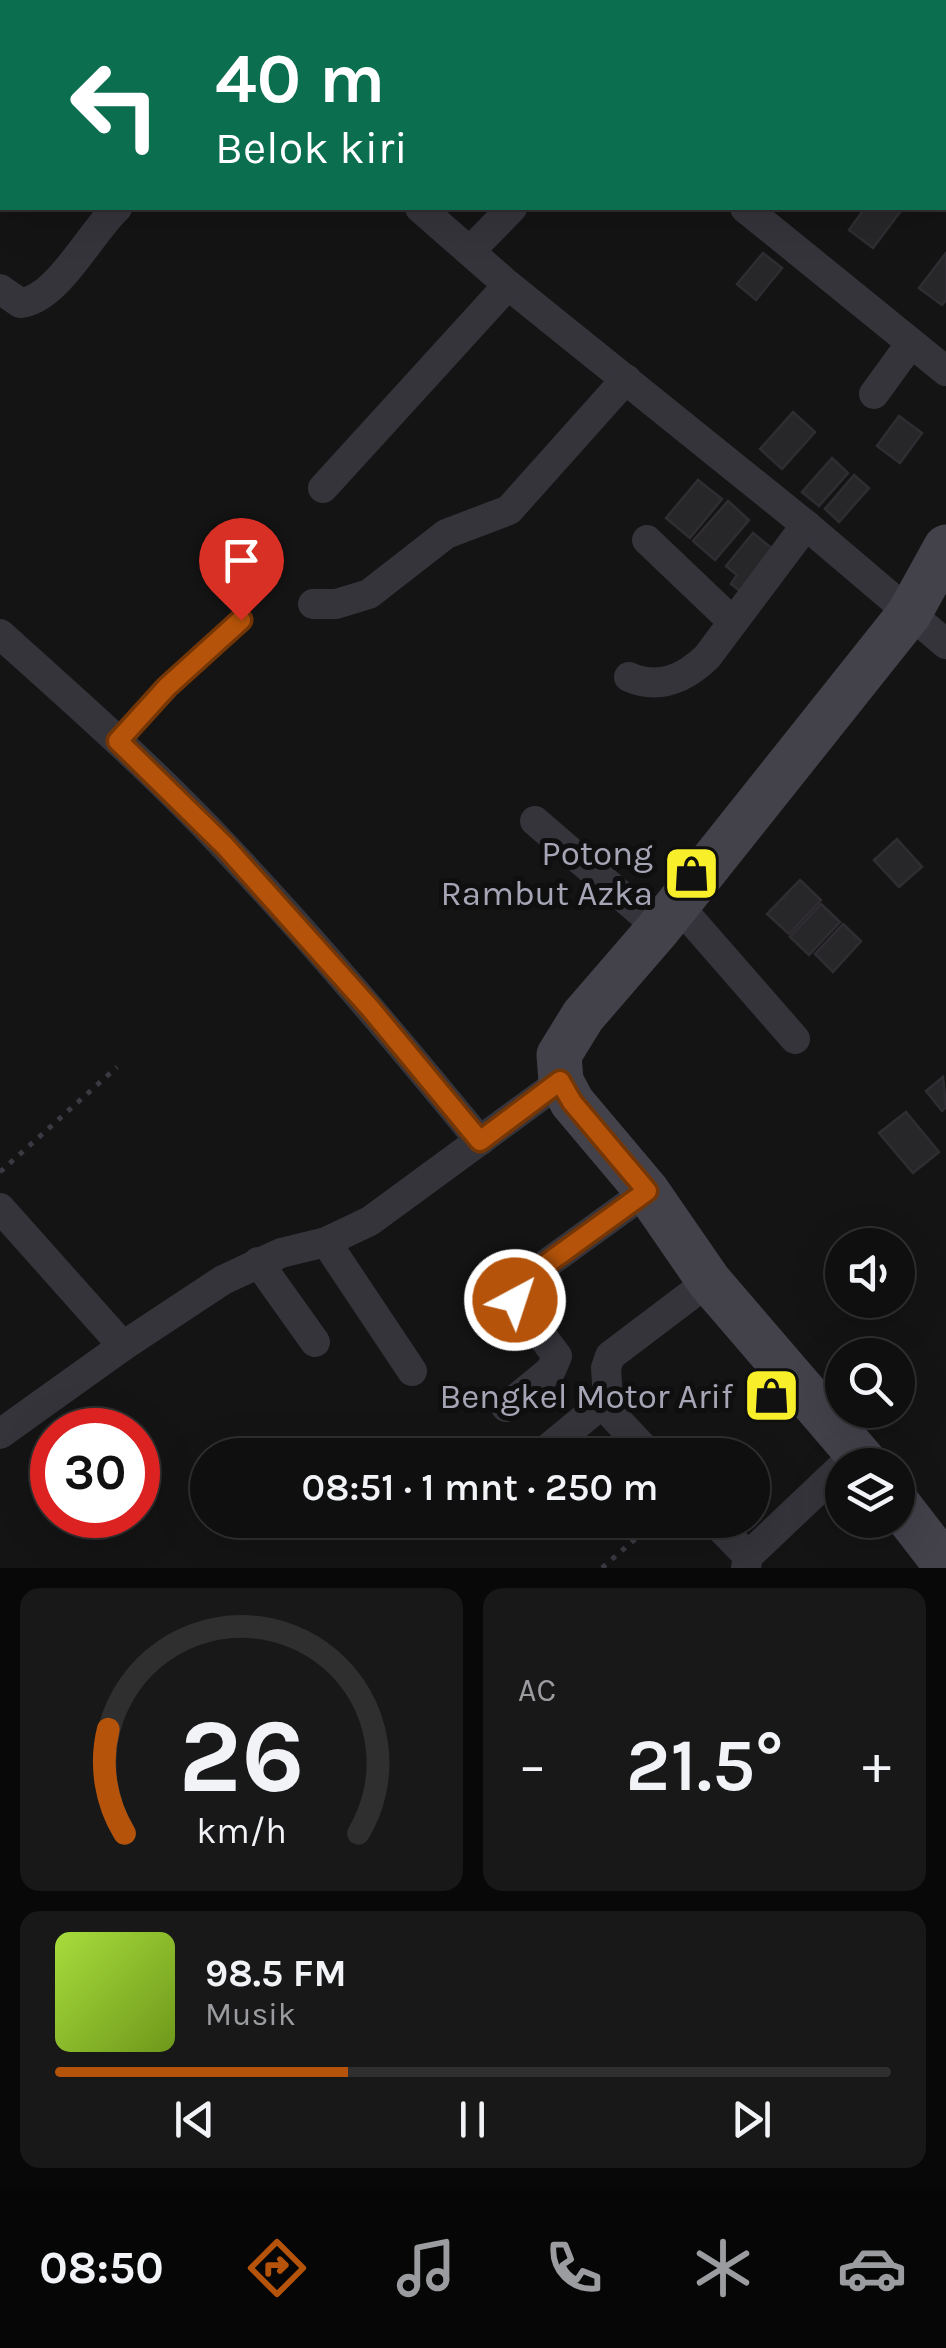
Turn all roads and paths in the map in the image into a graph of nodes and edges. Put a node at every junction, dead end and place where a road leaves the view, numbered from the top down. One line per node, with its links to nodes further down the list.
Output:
1 (115, 210): 7 (street)
2 (422, 210): 5 (street)
3 (510, 210): 5 (street)
4 (754, 210): 8 (street)
5 (472, 250): 6 (street)
6 (508, 285): 10 (street); 12 (street)
7 (0, 289)
8 (911, 343): 9 (street); 11 (street)
9 (946, 370)
10 (626, 380): 13 (street); 16 (street)
11 (874, 394)
12 (323, 488)
13 (806, 524): 17 (street); 19 (street)
14 (646, 540): 19 (street)
15 (946, 547): 17 (street)
16 (313, 604)
17 (909, 614): 21 (street); 25 (street)
18 (241, 620): 23 (lane)
19 (733, 622): 22 (street)
20 (0, 634): 23 (street)
21 (946, 644)
22 (628, 676)
23 (118, 741): 29 (street)
24 (535, 821): 25 (street)
25 (668, 917): 26 (street); 28 (street)
26 (795, 1040)
27 (116, 1066): 30 (path)
28 (560, 1081): 29 (street); 31 (street)
29 (480, 1141): 33 (street)
30 (0, 1172)
31 (647, 1191): 35 (street); 38 (street)
32 (0, 1208): 37 (street)
33 (326, 1242): 34 (street); 40 (street)
34 (258, 1262): 36 (street); 37 (street)
35 (698, 1290): 39 (street); 46 (street)
36 (315, 1342)
37 (123, 1346): 43 (street)
38 (557, 1356): 39 (street); 42 (street)
39 (606, 1368): 41 (street)
40 (412, 1371)
41 (602, 1404): 44 (street); 45 (street)
42 (506, 1407)
43 (0, 1434)
44 (561, 1438)
45 (634, 1438)
46 (842, 1448)
47 (825, 1489): 51 (street)
48 (915, 1526): 52 (street)
49 (636, 1538): 53 (path)
50 (727, 1538): 51 (street)
51 (746, 1562)
52 (946, 1566)
53 (602, 1568)

